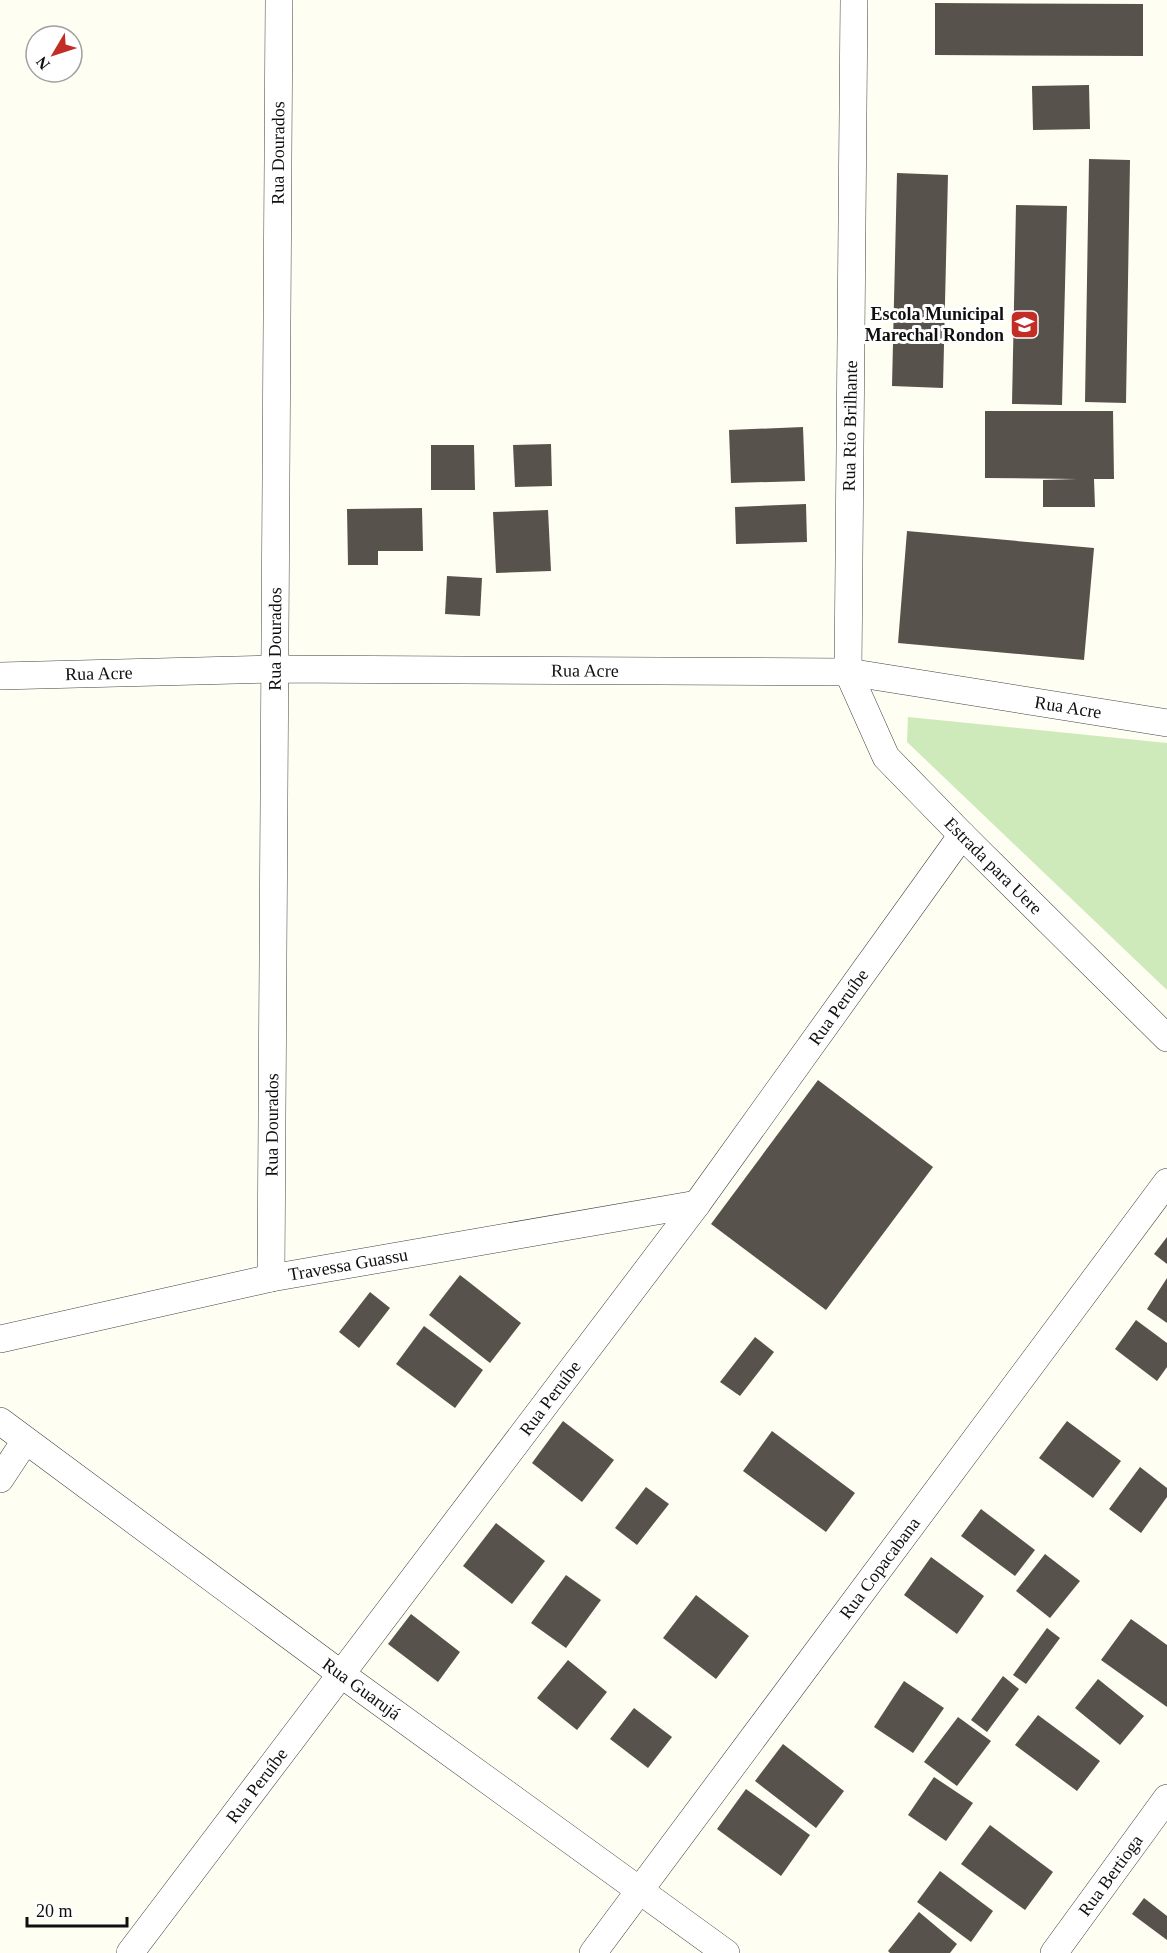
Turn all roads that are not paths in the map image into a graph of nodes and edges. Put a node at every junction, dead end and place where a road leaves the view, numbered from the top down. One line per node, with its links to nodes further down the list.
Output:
1 (279, 0): 3 (street, Rua Dourados)
2 (854, 0): 4 (street, Rua Rio Brilhante)
3 (274, 669): 4 (street, Rua Acre); 5 (street, Rua Acre); 11 (street, Rua Dourados)
4 (848, 672): 6 (street, Rua Acre); 7 (street, Estrada para Uere)
5 (0, 676)
6 (1167, 723)
7 (962, 835): 8 (street, Estrada para Uere); 10 (street, Rua Peruíbe)
8 (1167, 1038)
9 (1167, 1182): 18 (street, Rua Copacabana)
10 (697, 1204): 11 (street, Travessa Guassu); 16 (street, Rua Peruíbe)
11 (271, 1278): 12 (street, Travessa Guassu)
12 (0, 1338)
13 (0, 1421): 14 (street, Rua Guarujá)
14 (25, 1441): 15 (street); 16 (street, Rua Guarujá)
15 (0, 1479)
16 (341, 1674): 18 (street, Rua Guarujá); 19 (street, Rua Peruíbe)
17 (1167, 1798): 22 (street, Rua Bertioga)
18 (639, 1888): 20 (street, Rua Copacabana); 21 (street, Rua Guarujá)
19 (130, 1953)
20 (592, 1953)
21 (726, 1953)
22 (1053, 1953)

